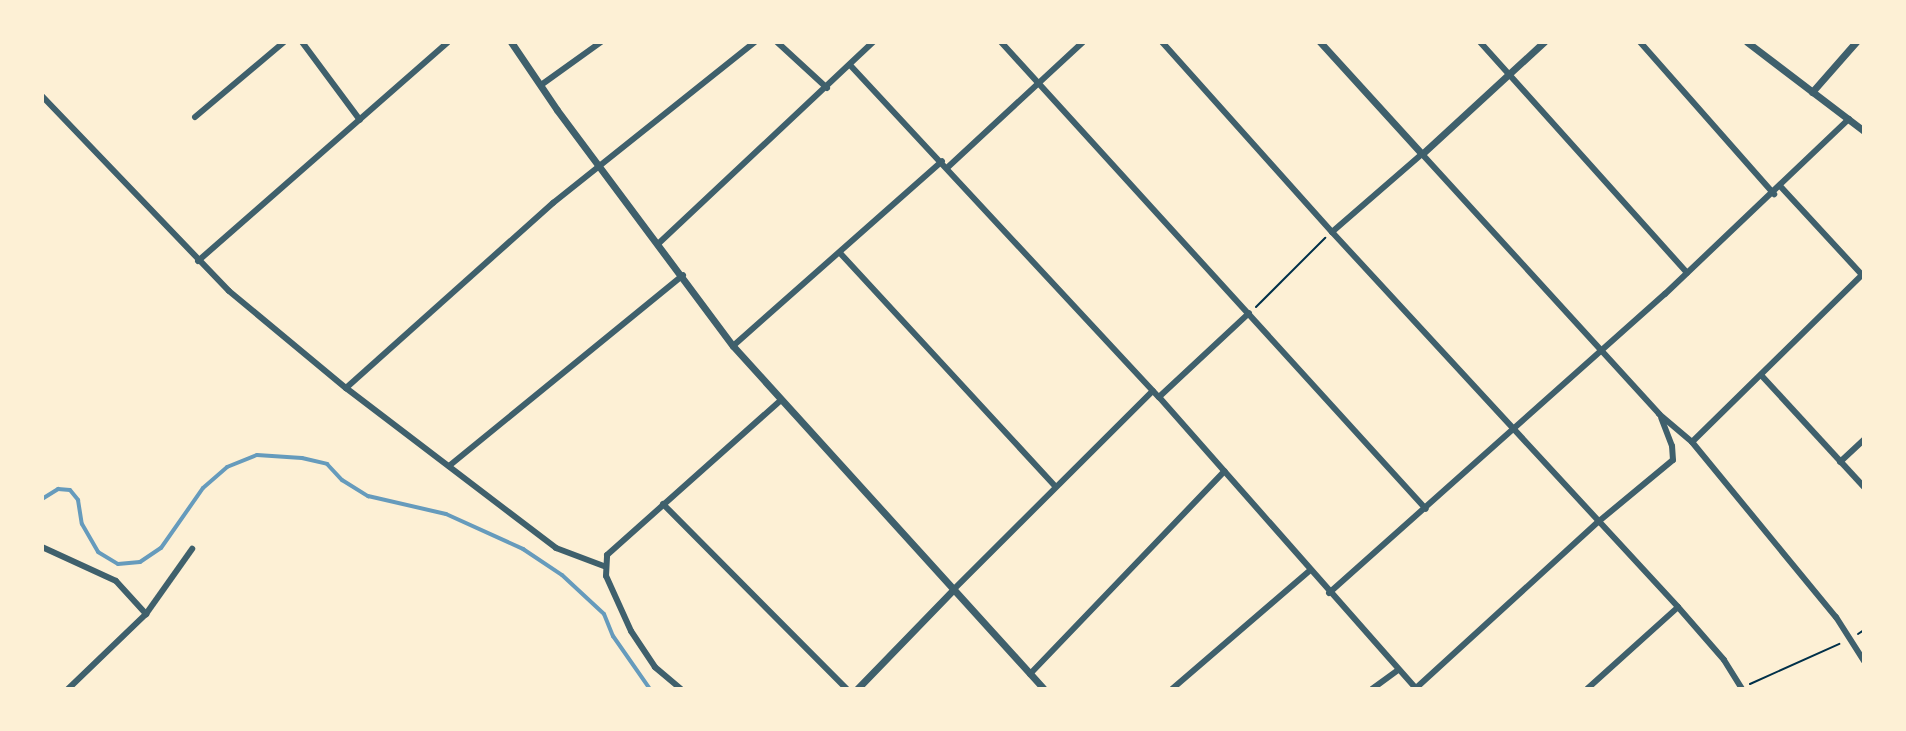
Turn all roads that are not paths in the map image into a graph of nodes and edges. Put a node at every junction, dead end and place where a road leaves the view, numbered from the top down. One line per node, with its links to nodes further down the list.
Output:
1 (284, 42): 25 (street)
2 (302, 42): 27 (street)
3 (448, 42): 27 (street)
4 (511, 42): 21 (street)
5 (601, 42): 21 (street)
6 (755, 42): 31 (street)
7 (777, 42): 22 (street)
8 (873, 42): 18 (street)
9 (1001, 42): 20 (street)
10 (1083, 42): 20 (street)
11 (1162, 42): 34 (street)
12 (1320, 42): 29 (street)
13 (1480, 42): 19 (street)
14 (1544, 42): 19 (street)
15 (1640, 42): 33 (street)
16 (1747, 42): 23 (street)
17 (1856, 42): 23 (street)
18 (850, 65): 22 (street); 30 (street)
19 (1510, 74): 29 (street); 38 (street)
20 (1040, 83): 30 (street); 41 (street)
21 (541, 85): 31 (street)
22 (827, 88): 35 (street)
23 (1812, 92): 26 (street)
24 (42, 96): 37 (street)
25 (195, 117)
26 (1849, 119): 28 (street); 32 (street)
27 (360, 120): 37 (street)
28 (1864, 131)
29 (1422, 154): 34 (street); 43 (street)
30 (945, 164): 36 (street); 46 (street)
31 (600, 165): 35 (street); 45 (street)
32 (1781, 187): 33 (street); 40 (street)
33 (1774, 194): 38 (street)
34 (1332, 232): 50 (street)
35 (659, 243): 39 (street)
36 (840, 253): 42 (street); 56 (street)
37 (198, 261): 45 (street)
38 (1687, 273): 43 (street)
39 (683, 275): 42 (street); 54 (street)
40 (1863, 276): 44 (street)
41 (1249, 313): 47 (street); 59 (street)
42 (733, 346): 48 (street)
43 (1603, 350): 49 (street); 50 (street)
44 (1761, 375): 52 (street); 53 (street)
45 (346, 388): 54 (street)
46 (1153, 391): 47 (street); 56 (street)
47 (1159, 397): 55 (street)
48 (780, 401): 58 (street); 65 (street)
49 (1659, 414): 52 (street); 60 (street)
50 (1514, 429): 59 (street); 60 (street)
51 (1864, 440): 53 (street)
52 (1692, 442): 69 (street)
53 (1840, 462): 57 (street)
54 (449, 466): 63 (street)
55 (1225, 471): 64 (street); 71 (street)
56 (1055, 486): 65 (street)
57 (1864, 487)
58 (663, 504): 63 (street); 75 (street)
59 (1426, 509): 66 (street)
60 (1598, 522): 67 (street); 80 (street)
61 (42, 547): 68 (street)
62 (192, 549): 68 (street)
63 (604, 566): 74 (street)
64 (1309, 571): 66 (street); 78 (street)
65 (953, 590): 71 (street); 76 (street)
66 (1329, 593): 70 (street)
67 (1678, 607): 72 (street); 81 (street)
68 (146, 614): 73 (street)
69 (1864, 661)
70 (1398, 670): 79 (street); 80 (street)
71 (1030, 674): 77 (street)
72 (1740, 688)
73 (68, 689)
74 (681, 689)
75 (847, 689)
76 (857, 689)
77 (1044, 689)
78 (1172, 689)
79 (1372, 689)
80 (1415, 689)
81 (1587, 689)

